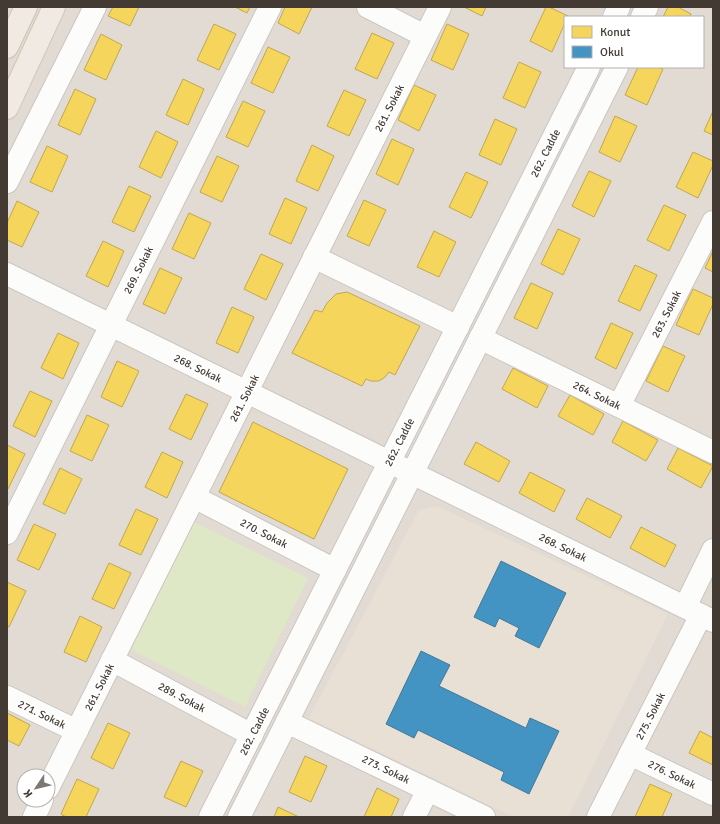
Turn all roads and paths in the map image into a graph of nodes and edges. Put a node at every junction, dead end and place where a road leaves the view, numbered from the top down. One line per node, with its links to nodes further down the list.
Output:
1 (26, 7): 12 (main road)
2 (54, 7): 15 (main road)
3 (95, 7): 16 (street)
4 (270, 7): 20 (street, 269. Sokak)
5 (368, 7): 11 (street)
6 (440, 7): 11 (street, 261. Sokak)
7 (619, 7): 9 (street)
8 (647, 7): 10 (street)
9 (614, 16)
10 (642, 16)
11 (425, 36): 18 (street, 261. Sokak)
12 (7, 47)
13 (588, 68): 21 (street, 262. Cadde)
14 (616, 68): 22 (street)
15 (7, 108)
16 (7, 182)
17 (713, 222): 24 (street, 263. Sokak)
18 (314, 257): 21 (street); 23 (street, 261. Sokak)
19 (7, 274): 20 (street, 268. Sokak)
20 (111, 325): 23 (street, 268. Sokak); 29 (street, 269. Sokak)
21 (458, 327): 26 (street, 262. Cadde)
22 (480, 338): 24 (street, 264. Sokak); 27 (street)
23 (247, 392): 26 (street, 268. Sokak); 28 (street, 261. Sokak)
24 (618, 406): 25 (street, 264. Sokak)
25 (713, 452)
26 (390, 462): 27 (street, 268. Sokak); 31 (street, 262. Cadde)
27 (412, 473): 32 (street, 268. Sokak); 35 (street)
28 (194, 497): 31 (street, 270. Sokak); 33 (street, 261. Sokak)
29 (7, 533)
30 (713, 550): 32 (street, 275. Sokak)
31 (335, 570): 37 (street, 262. Cadde)
32 (700, 614): 38 (street, 275. Sokak)
33 (112, 660): 36 (street, 261. Sokak); 37 (street, 289. Sokak)
34 (7, 696): 36 (street, 271. Sokak)
35 (287, 722): 40 (street, 273. Sokak); 43 (street)
36 (77, 731): 39 (street, 261. Sokak)
37 (252, 735): 42 (street, 262. Cadde)
38 (630, 754): 41 (street, 276. Sokak); 46 (street, 275. Sokak)
39 (56, 772)
40 (428, 790): 44 (street); 45 (street, 273. Sokak)
41 (713, 794)
42 (210, 817)
43 (239, 817)
44 (414, 817)
45 (484, 817)
46 (598, 817)

